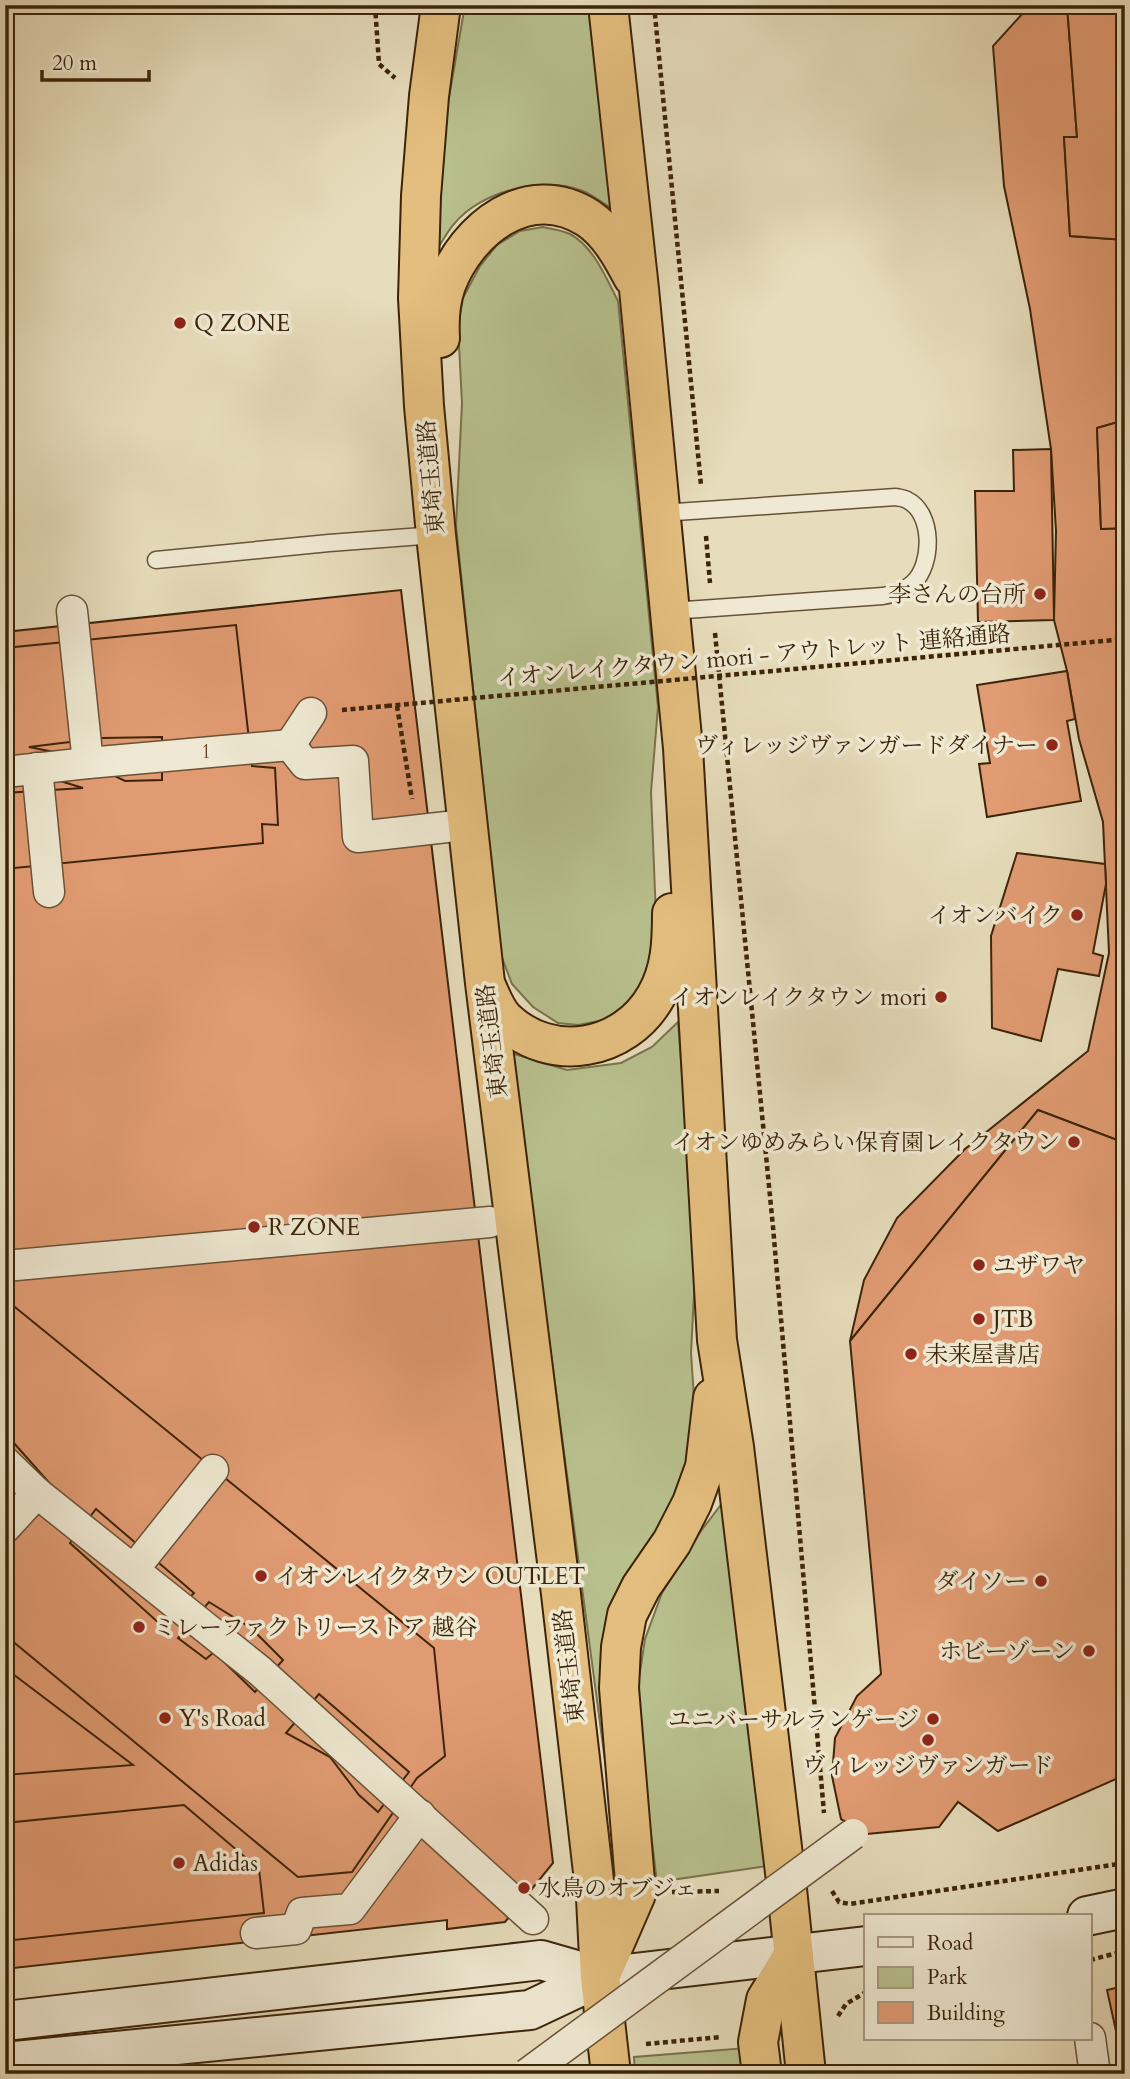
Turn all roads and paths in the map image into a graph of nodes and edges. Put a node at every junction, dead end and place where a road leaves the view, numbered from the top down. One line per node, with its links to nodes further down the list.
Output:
1 (375, 5): 5 (path)
2 (442, 5): 5 (highway, 東埼玉道路)
3 (608, 5): 6 (highway)
4 (654, 5): 8 (path)
5 (429, 96): 7 (highway, 東埼玉道路)
6 (639, 289): 7 (highway); 9 (highway)
7 (432, 494): 10 (highway, 東埼玉道路)
8 (703, 510): 9 (lane); 12 (path); 12 (lane)
9 (661, 513): 14 (highway)
10 (436, 535): 11 (lane); 26 (highway, 東埼玉道路)
11 (156, 559)
12 (713, 608): 14 (lane); 36 (path)
13 (72, 611): 20 (street)
14 (671, 611): 19 (highway)
15 (1125, 639): 16 (path, イオンレイクタウン mori - アウトレット 連絡通路, bridge)
16 (397, 706): 17 (path, イオンレイクタウン mori - アウトレット 連絡通路, bridge); 24 (path)
17 (311, 713): 18 (street)
18 (290, 746): 20 (street); 24 (street)
19 (683, 748): 26 (highway); 29 (highway)
20 (88, 763): 21 (street)
21 (37, 768): 22 (street); 25 (street)
22 (5, 772)
23 (446, 827): 24 (street)
24 (416, 831)
25 (49, 892)
26 (485, 983): 50 (highway, 東埼玉道路)
27 (489, 1222): 28 (street)
28 (5, 1266)
29 (717, 1340): 48 (highway); 50 (highway)
30 (5, 1462): 32 (street)
31 (214, 1470): 34 (street)
32 (37, 1493): 33 (street); 34 (street)
33 (5, 1528)
34 (134, 1569): 35 (street)
35 (420, 1815): 44 (street); 45 (street)
36 (825, 1819)
37 (853, 1834): 58 (street, bridge)
38 (1125, 1863): 39 (path)
39 (831, 1888)
40 (728, 1891): 41 (path)
41 (660, 1892)
42 (1125, 1908): 43 (street)
43 (1092, 1915)
44 (533, 1919)
45 (256, 1933)
46 (864, 1946): 48 (street)
47 (1125, 1951): 49 (path)
48 (794, 1954): 50 (street); 60 (highway); 61 (highway)
49 (1092, 1959)
50 (600, 1977): 53 (street); 57 (street); 59 (highway, 東埼玉道路)
51 (864, 1993): 52 (path)
52 (835, 2020)
53 (5, 2021)
54 (730, 2036): 56 (path)
55 (1090, 2040): 62 (street)
56 (643, 2045)
57 (5, 2062)
58 (527, 2074)
59 (611, 2074)
60 (762, 2074)
61 (806, 2074)
62 (1095, 2074)

